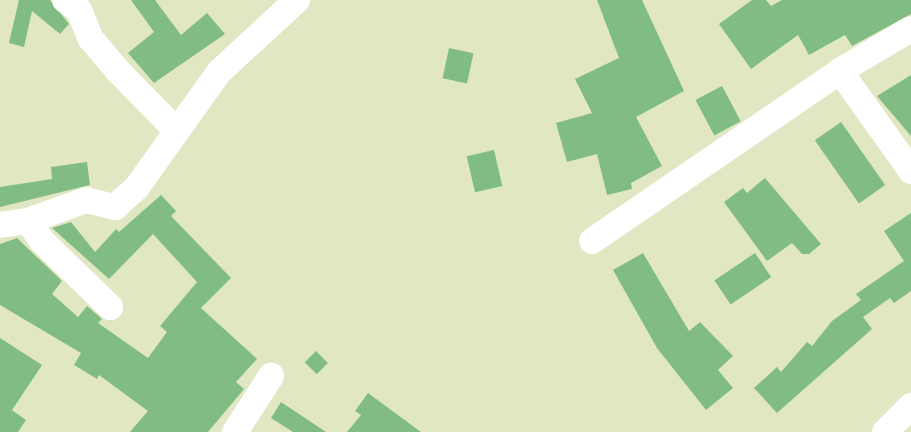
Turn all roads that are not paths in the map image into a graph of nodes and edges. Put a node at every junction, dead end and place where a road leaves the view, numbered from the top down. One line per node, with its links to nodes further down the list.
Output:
1 (65, 0): 5 (street)
2 (296, 0): 5 (street)
3 (911, 29): 4 (street)
4 (840, 71): 6 (street); 9 (street)
5 (176, 130): 7 (street)
6 (911, 171)
7 (28, 220): 8 (street); 10 (street)
8 (0, 225)
9 (592, 241)
10 (110, 307)
11 (270, 376): 12 (street)
12 (235, 432)

